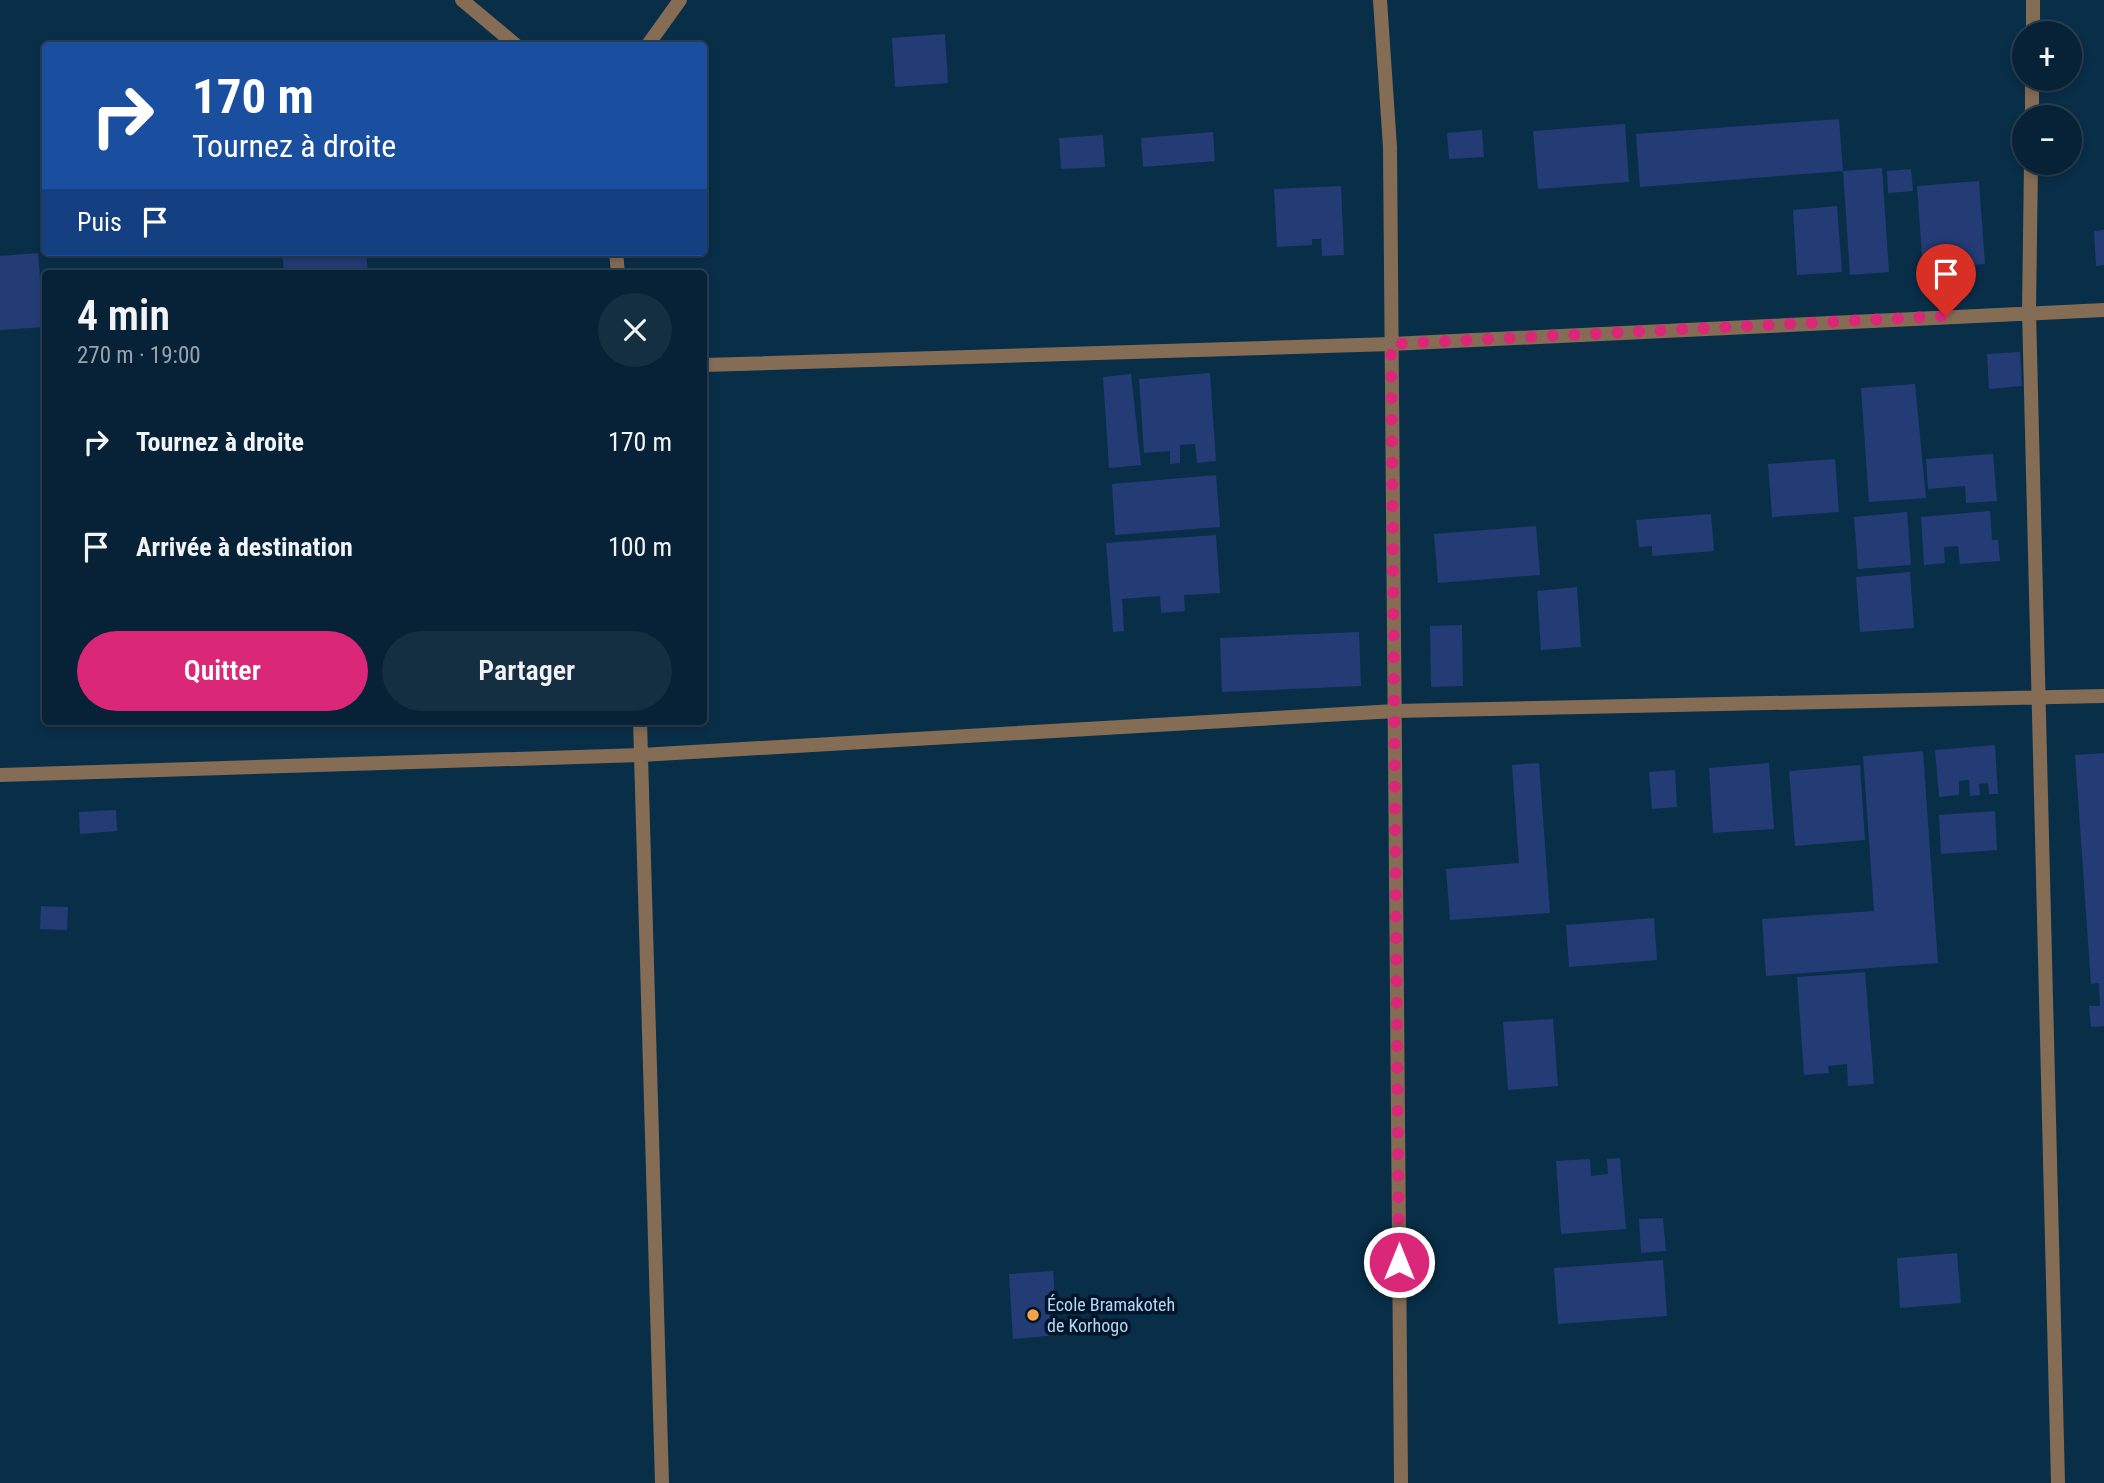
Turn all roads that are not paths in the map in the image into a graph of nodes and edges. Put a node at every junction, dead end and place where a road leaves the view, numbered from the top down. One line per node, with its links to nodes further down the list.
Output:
1 (462, 0): 6 (street)
2 (680, 0): 7 (street)
3 (1380, 0): 11 (street)
4 (2033, 0): 5 (street)
5 (2033, 21)
6 (512, 42)
7 (650, 42)
8 (2031, 175): 10 (street)
9 (2104, 310): 10 (street)
10 (2029, 311): 11 (street); 13 (street)
11 (1391, 344): 12 (street); 15 (street)
12 (707, 365)
13 (2039, 696): 14 (street); 15 (street); 21 (street)
14 (2104, 696)
15 (1395, 711): 17 (street); 20 (street)
16 (640, 725): 17 (street)
17 (641, 755): 18 (street); 19 (street)
18 (0, 775)
19 (662, 1483)
20 (1401, 1483)
21 (2058, 1483)

